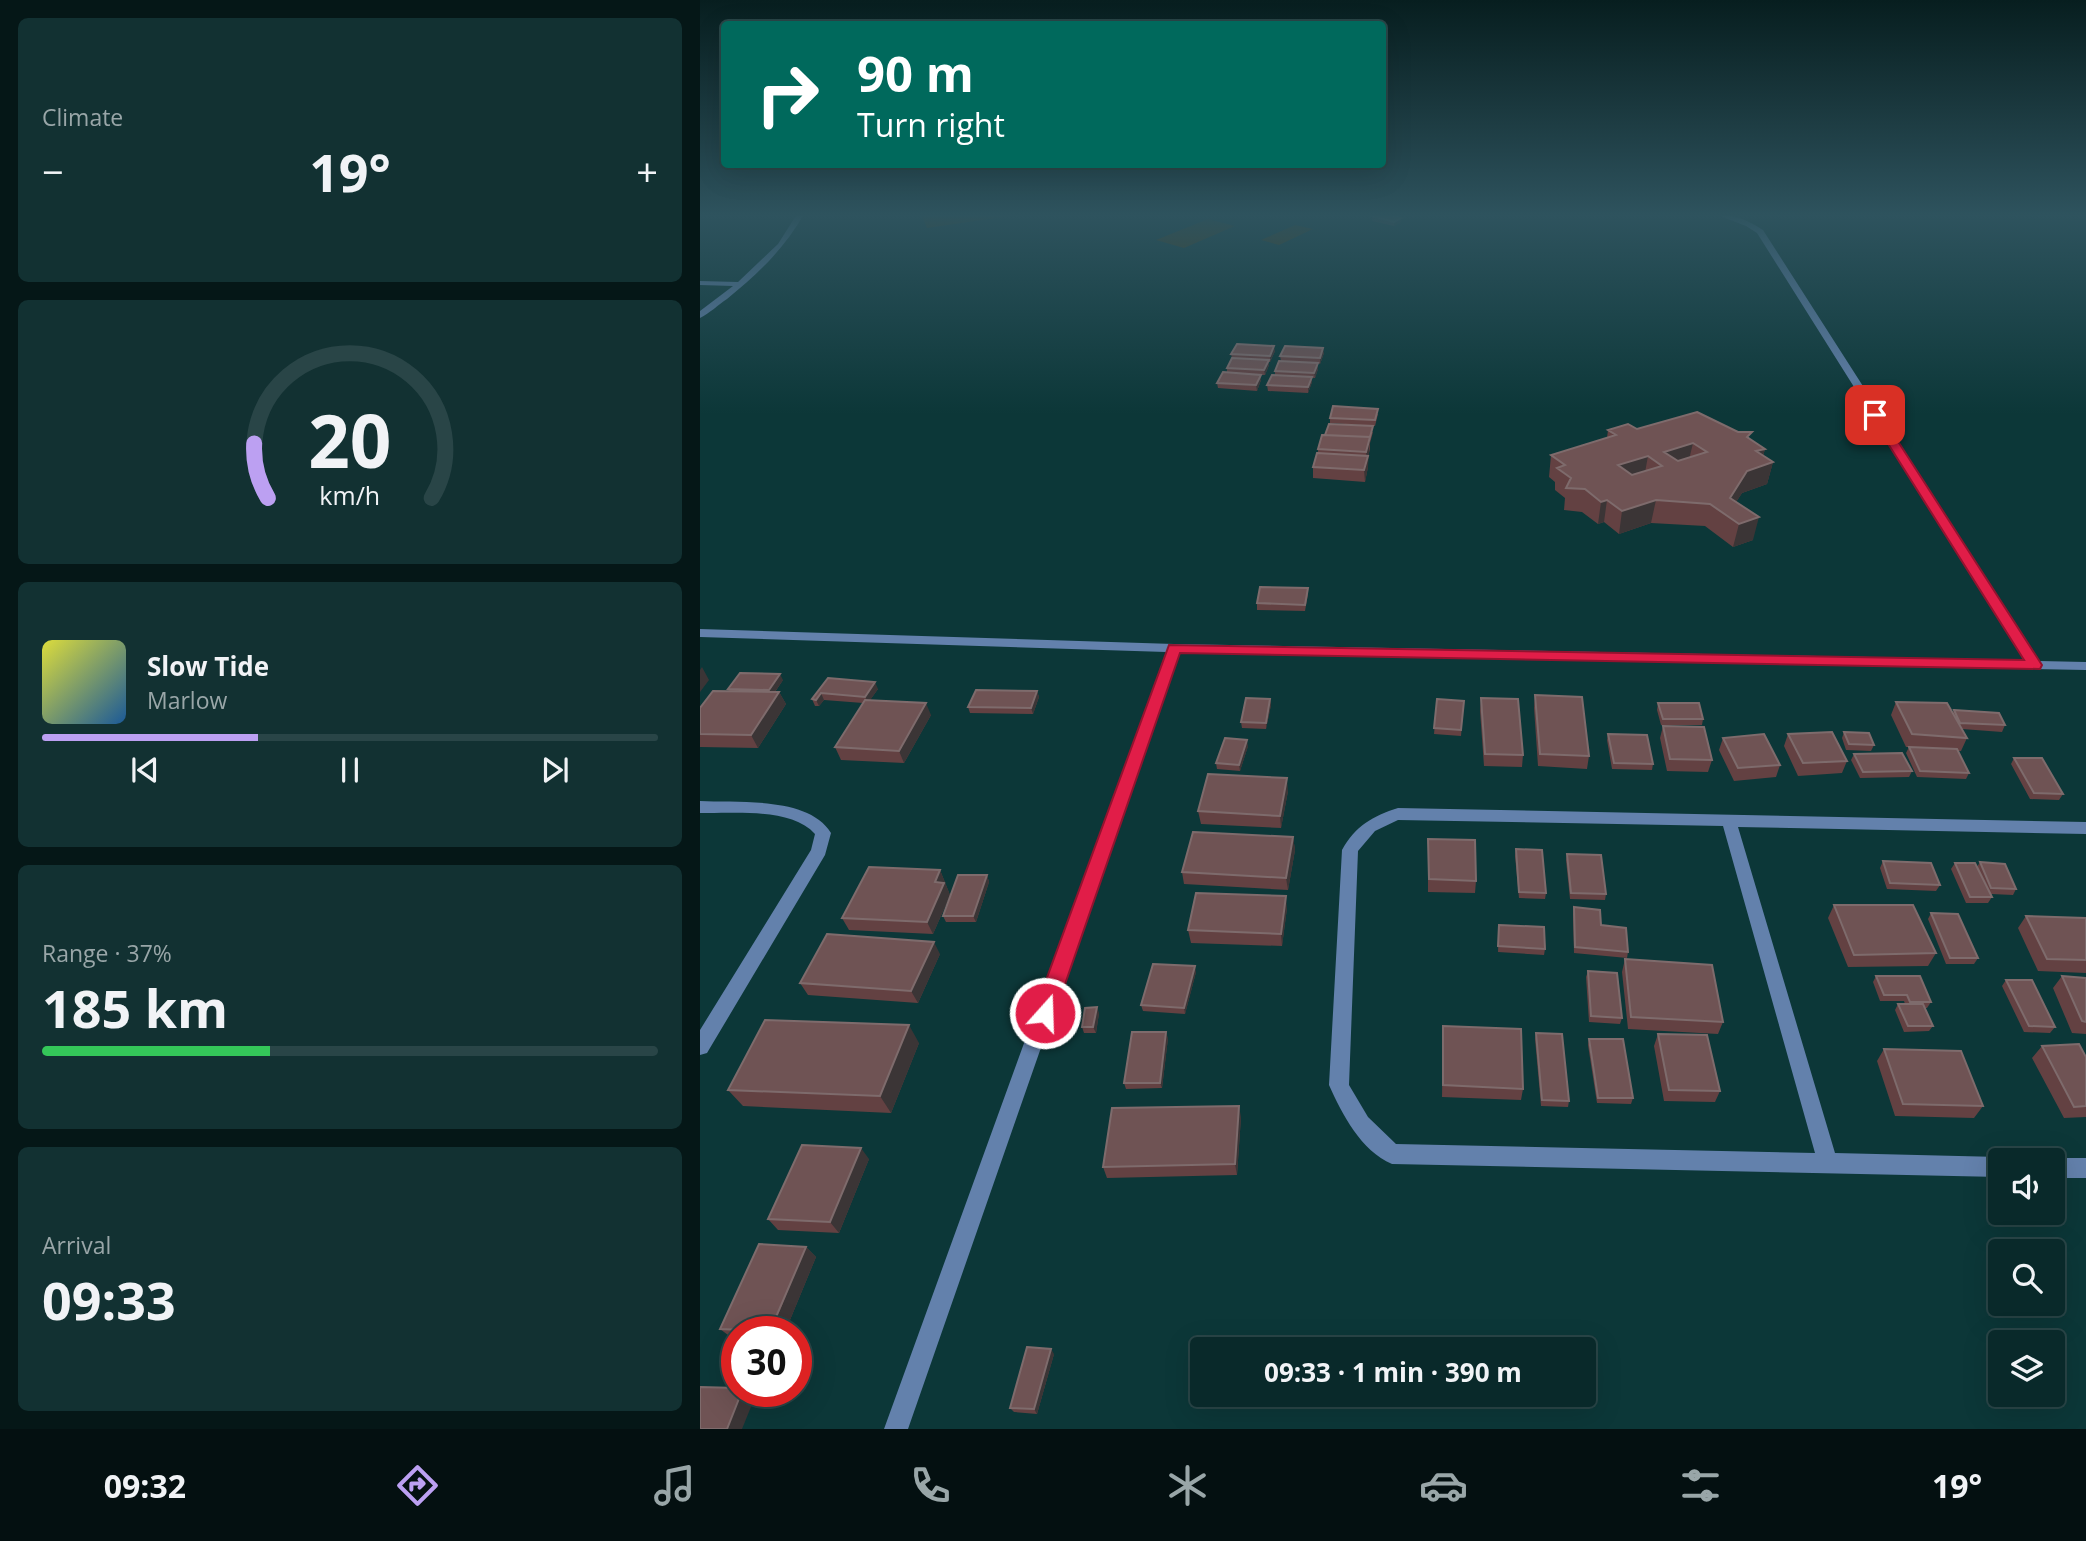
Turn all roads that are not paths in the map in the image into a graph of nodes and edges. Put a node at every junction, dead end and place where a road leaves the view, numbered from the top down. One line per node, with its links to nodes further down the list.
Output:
1 (744, 281): 4 (street)
2 (1791, 281): 8 (street)
3 (700, 283): 4 (street)
4 (740, 284): 5 (street)
5 (700, 315)
6 (700, 632): 7 (street)
7 (1174, 648): 8 (street); 18 (street)
8 (2035, 665): 9 (street)
9 (2086, 666)
10 (700, 807): 13 (street)
11 (1728, 821): 12 (street); 14 (street); 14 (street)
12 (2086, 828)
13 (700, 1047)
14 (1828, 1164): 15 (street)
15 (1988, 1167)
16 (2065, 1168): 17 (street)
17 (2086, 1168)
18 (897, 1429)

